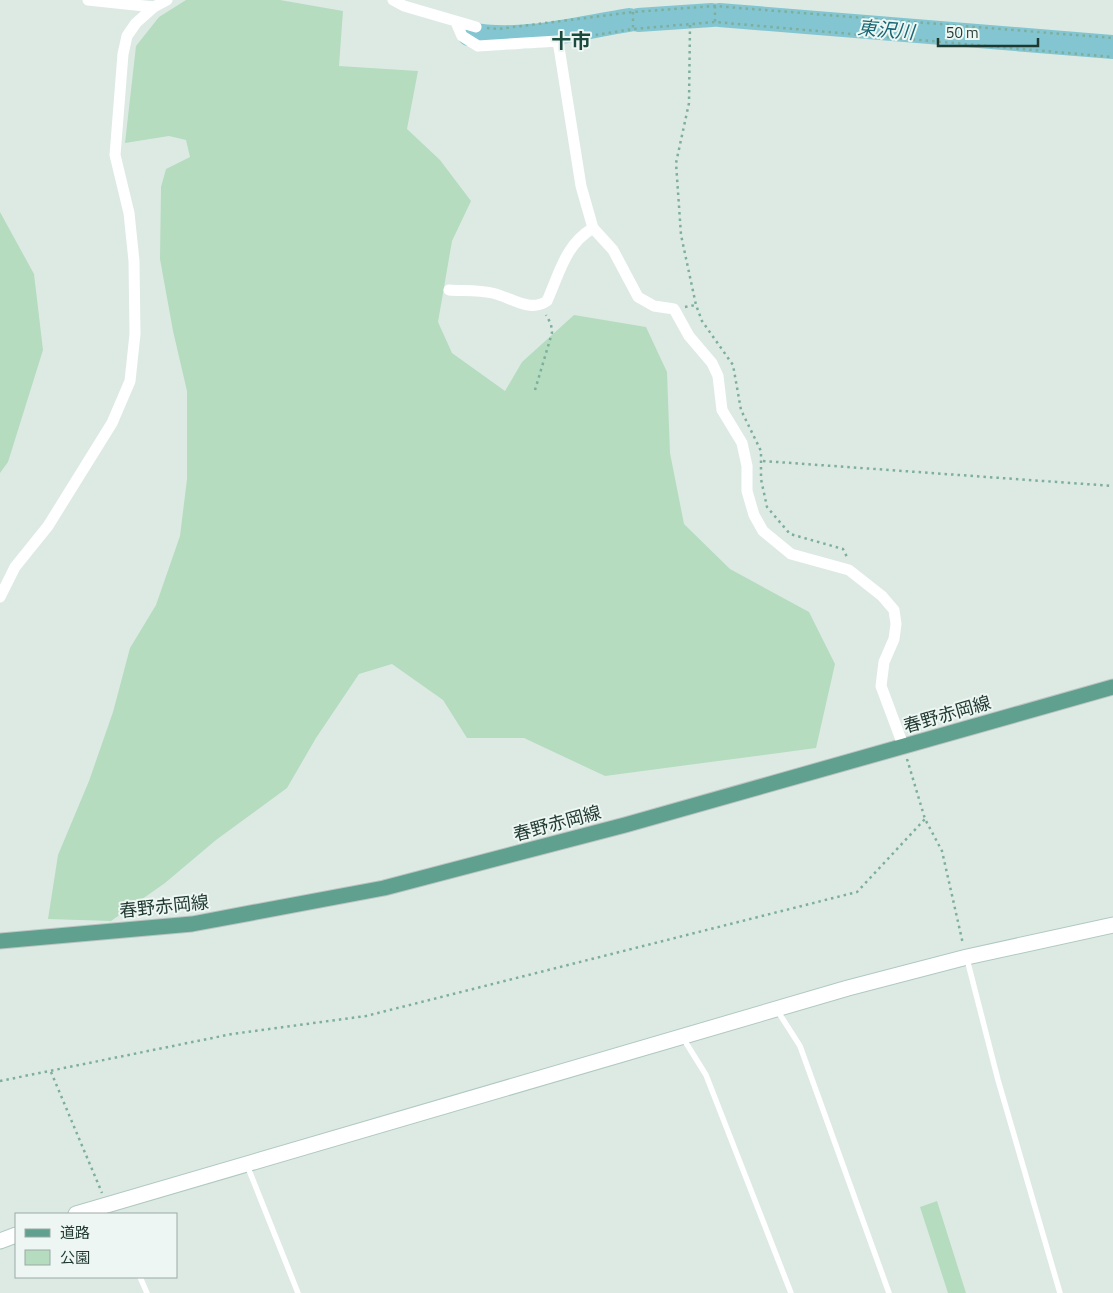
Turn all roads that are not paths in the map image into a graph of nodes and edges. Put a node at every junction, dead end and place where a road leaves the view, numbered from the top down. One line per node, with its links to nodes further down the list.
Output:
1 (88, 0): 5 (street)
2 (168, 0): 5 (street)
3 (393, 0): 4 (street)
4 (429, 6): 6 (street)
5 (154, 7): 10 (street)
6 (456, 22): 7 (street); 8 (street)
7 (476, 27)
8 (593, 228): 9 (street); 12 (street)
9 (449, 290)
10 (0, 597)
11 (1113, 687): 12 (main road, 春野赤岡線)
12 (903, 745): 14 (main road, 春野赤岡線)
13 (1113, 925): 15 (street)
14 (0, 941)
15 (967, 957): 16 (street); 28 (lane)
16 (777, 1010): 17 (street); 27 (lane)
17 (682, 1037): 18 (street); 26 (lane)
18 (246, 1164): 19 (street); 25 (lane)
19 (109, 1209): 20 (street)
20 (83, 1213)
21 (15, 1235): 22 (street)
22 (0, 1241)
23 (140, 1278): 24 (lane)
24 (147, 1293)
25 (298, 1293)
26 (790, 1293)
27 (889, 1293)
28 (1060, 1293)

